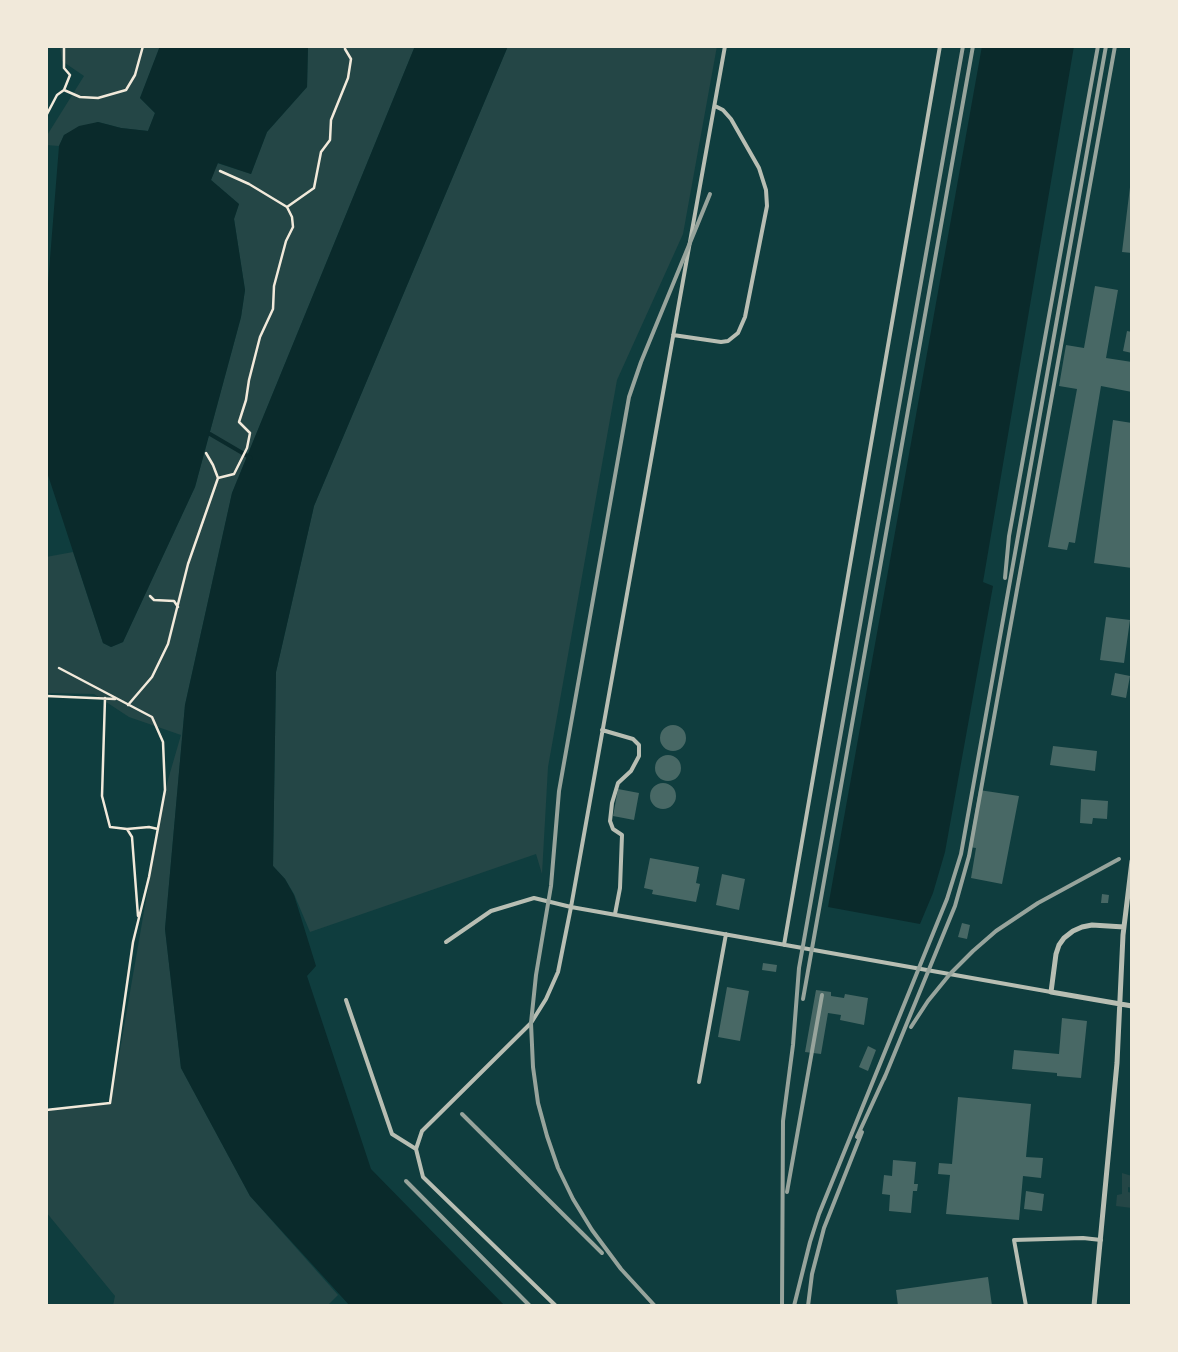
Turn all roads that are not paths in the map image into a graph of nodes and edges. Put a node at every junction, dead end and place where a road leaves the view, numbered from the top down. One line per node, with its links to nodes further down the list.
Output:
1 (725, 46): 3 (lane)
2 (940, 46): 12 (lane)
3 (714, 106): 4 (lane); 4 (lane)
4 (674, 334): 5 (lane)
5 (602, 730): 7 (lane); 8 (lane)
6 (1132, 861): 9 (street)
7 (571, 906): 8 (lane); 11 (lane); 18 (lane)
8 (615, 914): 10 (lane)
9 (1124, 927): 13 (street); 15 (street)
10 (726, 934): 12 (lane); 17 (lane)
11 (446, 942)
12 (784, 945): 13 (lane)
13 (1052, 992): 15 (street)
14 (346, 1000): 18 (lane)
15 (1119, 1004): 16 (street); 19 (street)
16 (1132, 1006)
17 (699, 1082)
18 (416, 1149): 20 (lane)
19 (1101, 1240): 21 (lane); 22 (street)
20 (556, 1306)
21 (1026, 1306)
22 (1094, 1306)

